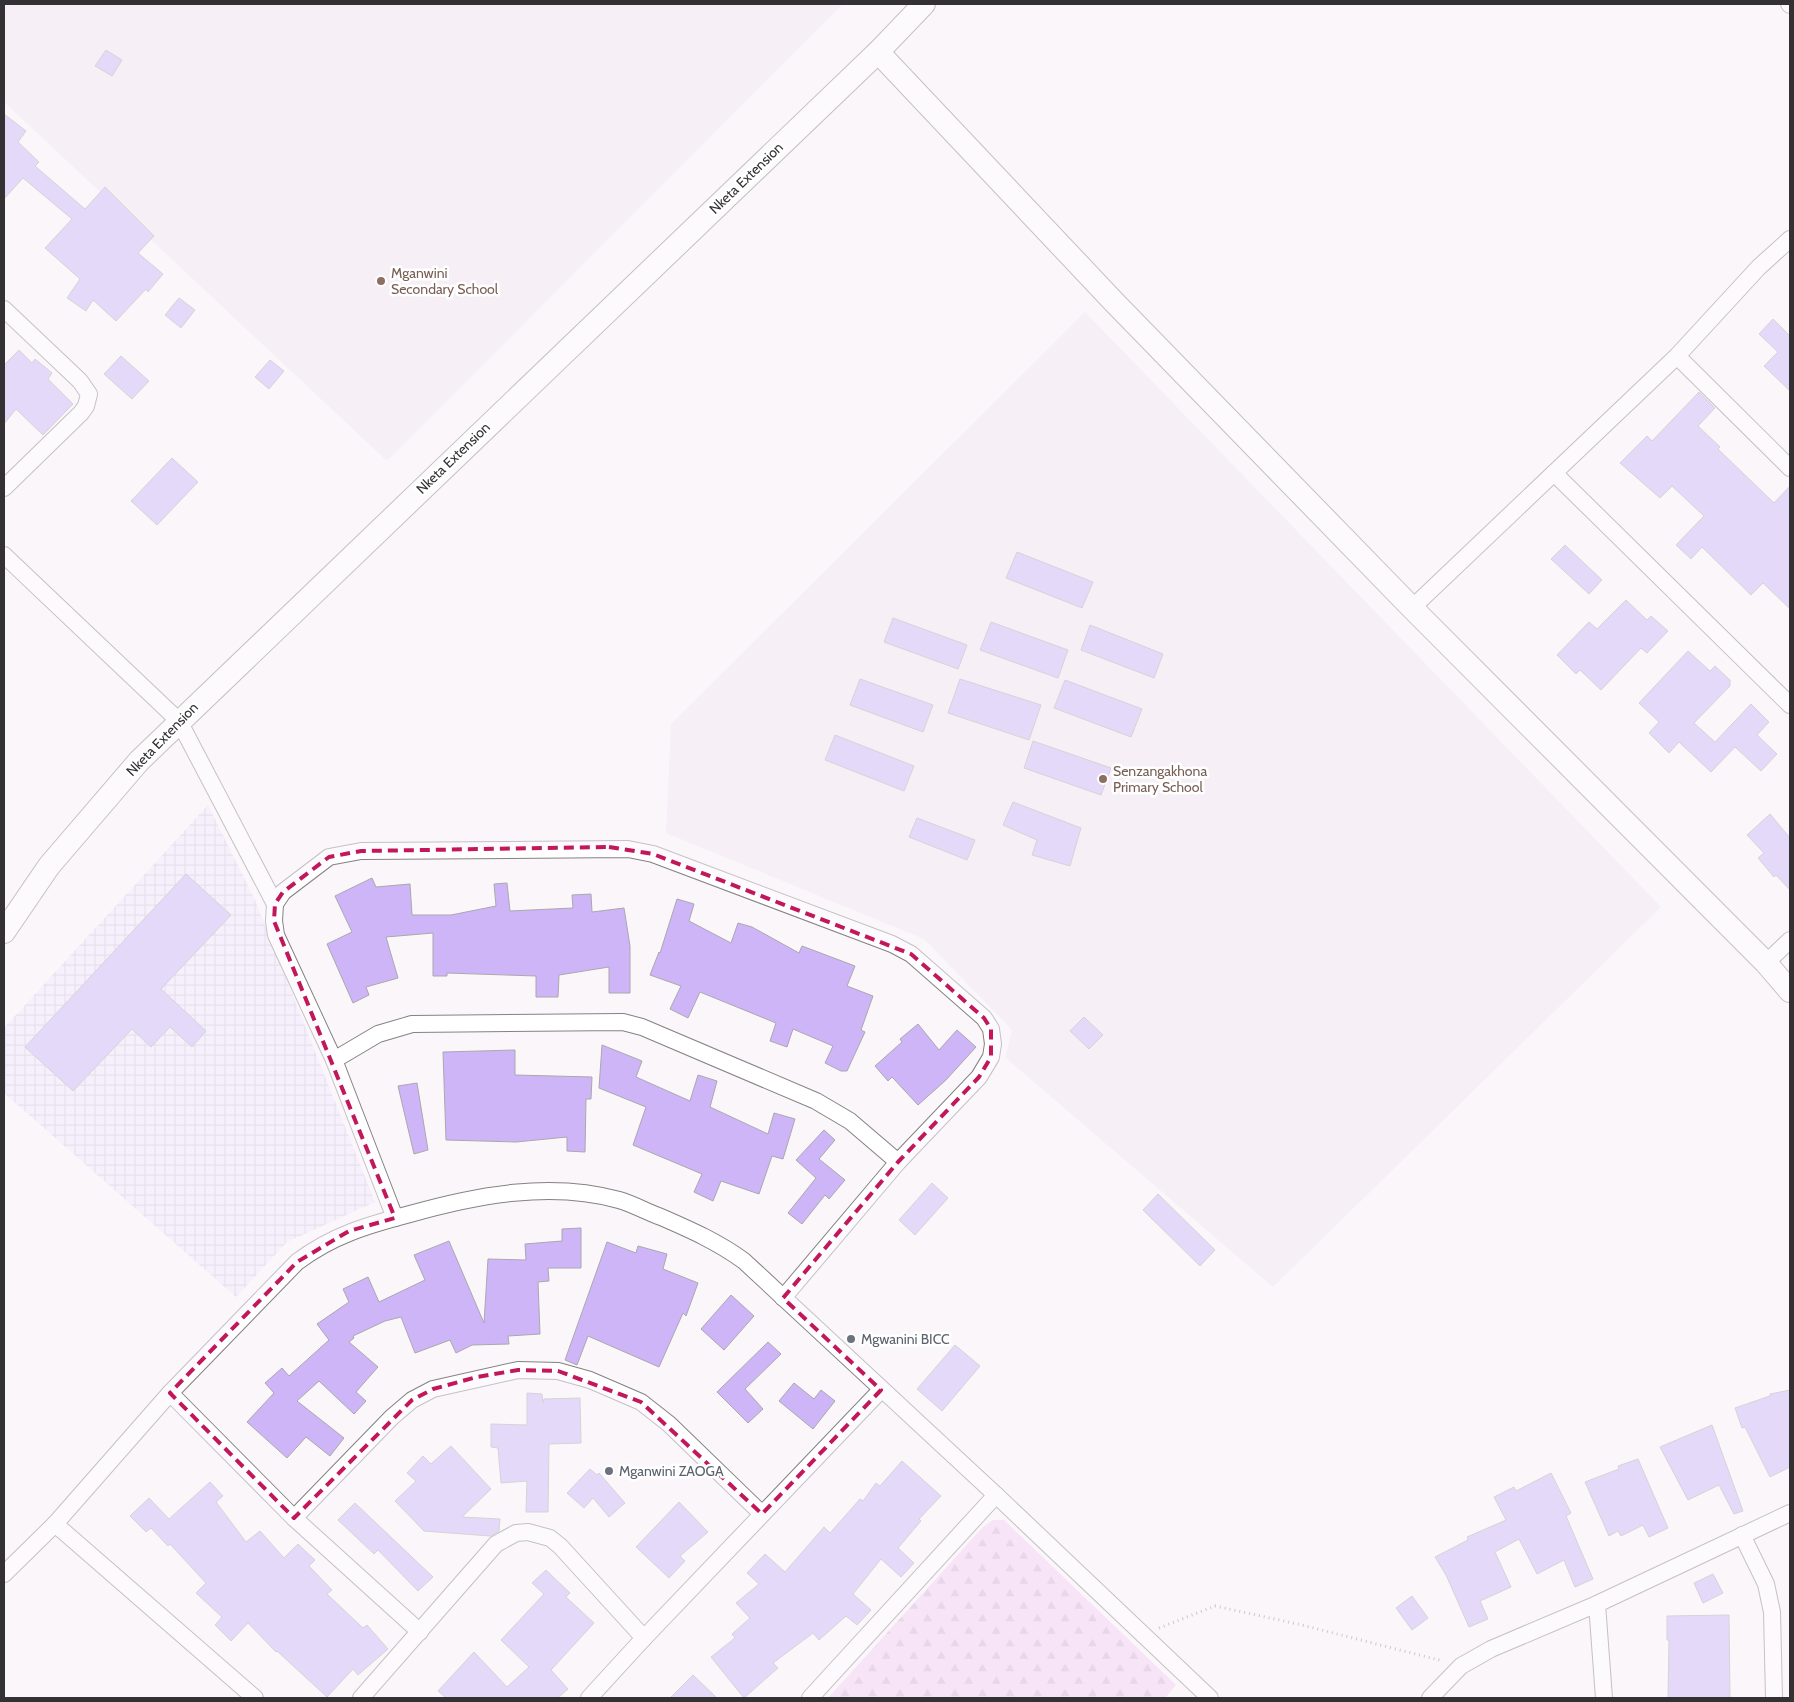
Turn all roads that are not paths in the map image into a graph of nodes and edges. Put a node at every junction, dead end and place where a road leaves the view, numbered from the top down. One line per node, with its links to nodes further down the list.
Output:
1 (924, 4): 2 (street, Nketa Extension)
2 (878, 52): 10 (street); 12 (street, Nketa Extension)
3 (1790, 239): 5 (street)
4 (4, 309): 8 (street)
5 (1677, 356): 6 (street); 7 (street)
6 (1790, 468)
7 (1554, 473): 10 (street); 11 (street)
8 (4, 488)
9 (4, 555): 12 (street)
10 (1412, 608): 16 (street)
11 (1790, 705)
12 (179, 720): 13 (street); 14 (street, Nketa Extension)
13 (275, 904): 18 (street); 19 (street)
14 (4, 932)
15 (1790, 940): 16 (street)
16 (1766, 963): 17 (street)
17 (1790, 991)
18 (334, 1060): 19 (street); 20 (street)
19 (898, 1162): 21 (street)
20 (395, 1218): 21 (street); 23 (street)
21 (783, 1298): 22 (street)
22 (881, 1390): 24 (street); 26 (street)
23 (170, 1393): 27 (street); 28 (street)
24 (996, 1495): 37 (street); 38 (street)
25 (1790, 1513): 29 (street)
26 (762, 1514): 27 (street); 33 (street)
27 (294, 1518): 32 (street)
28 (55, 1524): 30 (street); 34 (street)
29 (1742, 1535): 31 (street); 41 (street)
30 (4, 1574)
31 (1597, 1604): 39 (street); 40 (street)
32 (420, 1632): 33 (street); 35 (street)
33 (644, 1638): 36 (street)
34 (255, 1698)
35 (361, 1698)
36 (589, 1698)
37 (810, 1698)
38 (1210, 1698)
39 (1430, 1698)
40 (1604, 1698)
41 (1774, 1698)

